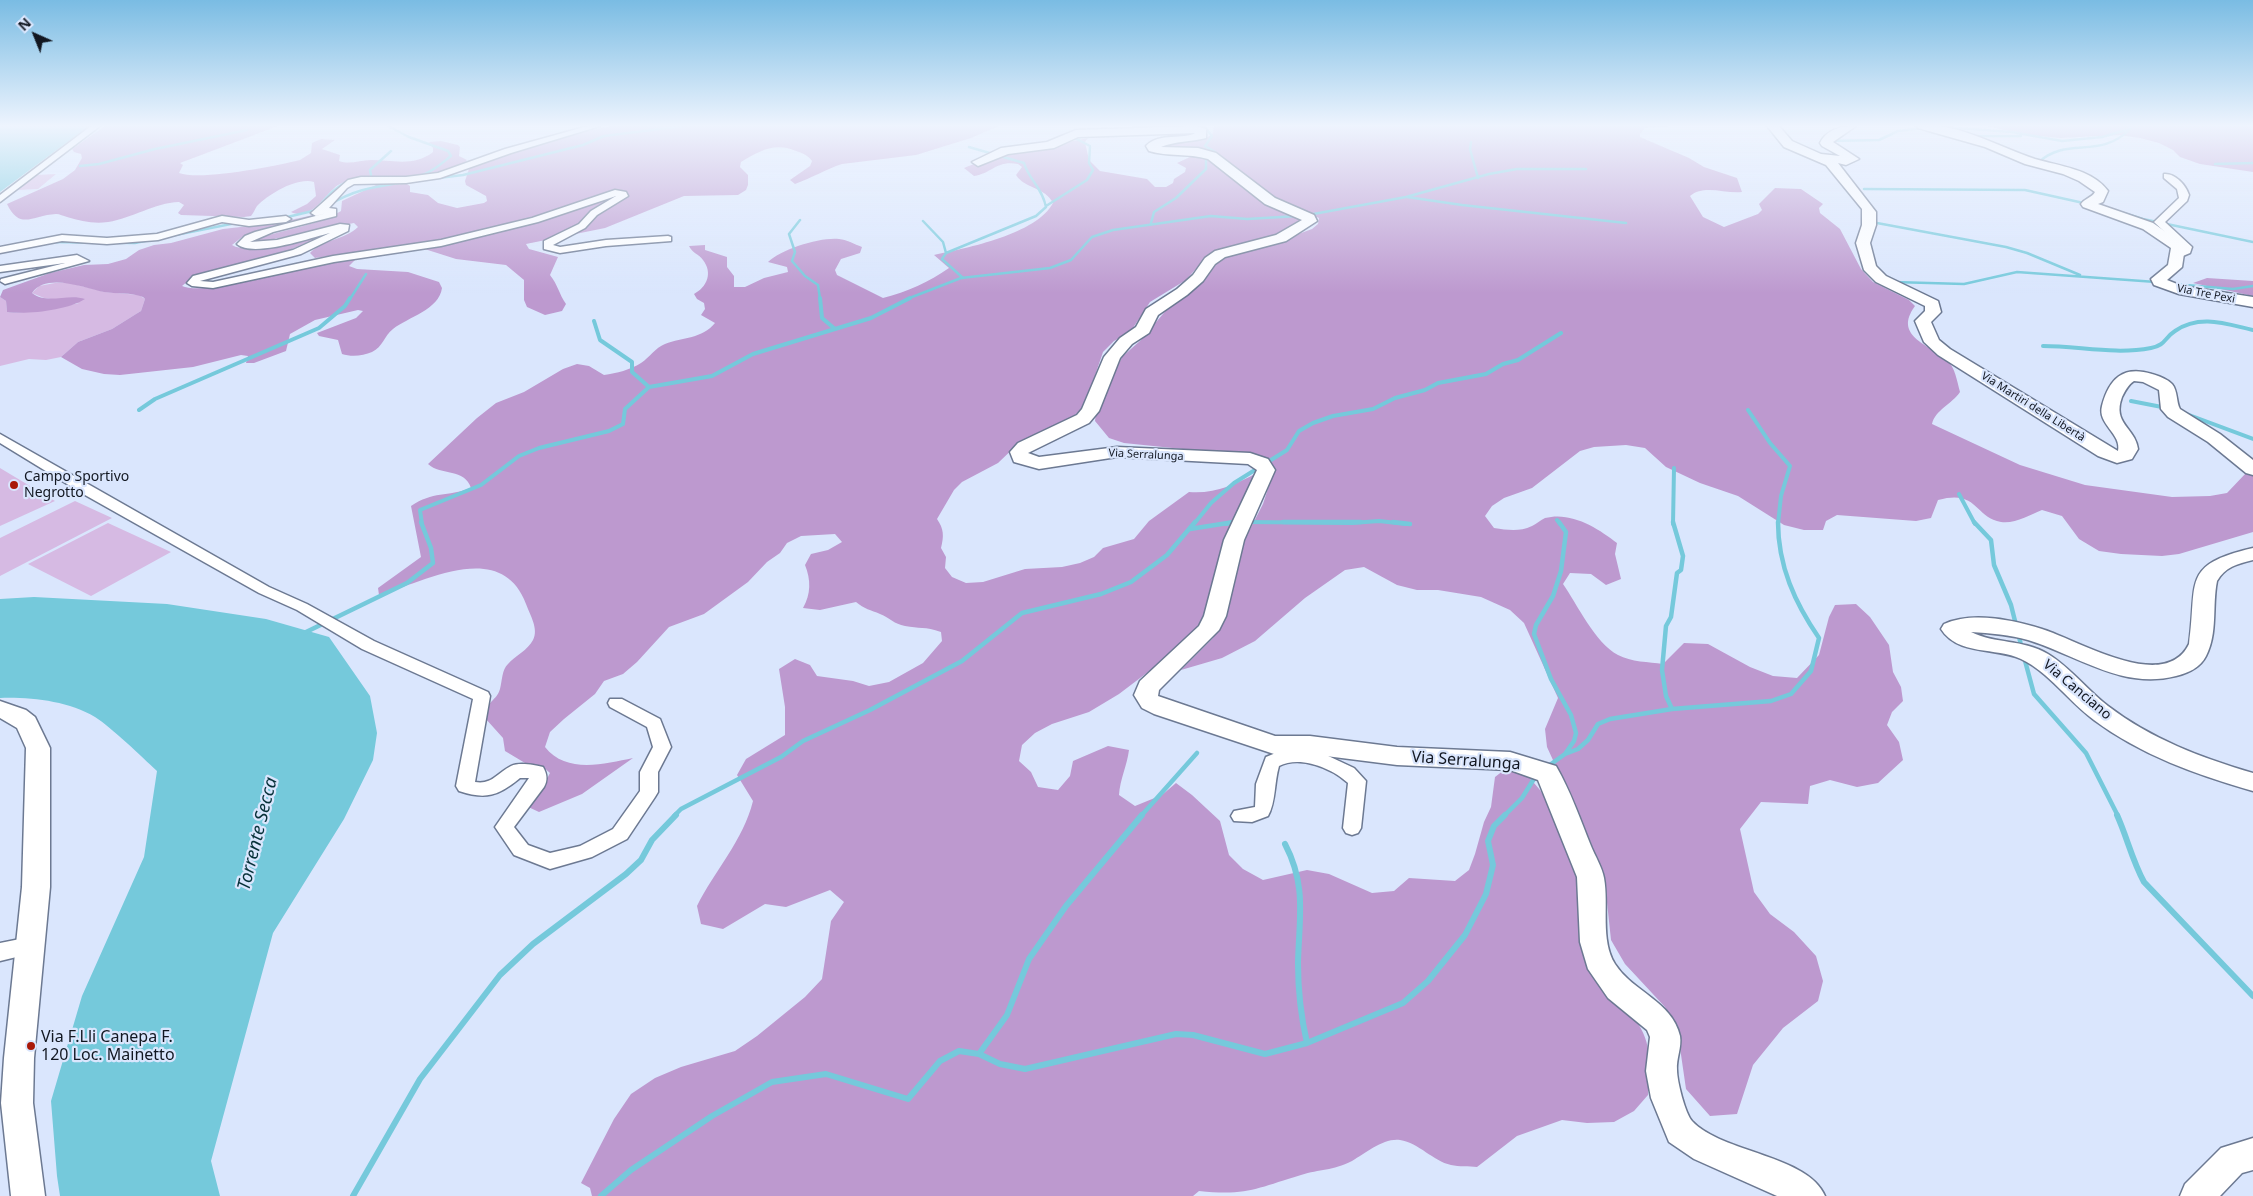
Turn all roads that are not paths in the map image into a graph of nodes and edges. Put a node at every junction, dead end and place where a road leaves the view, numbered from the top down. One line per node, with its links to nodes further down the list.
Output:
1 (23, 182): 7 (street)
2 (352, 182): 8 (street)
3 (1245, 182): 20 (street, Via Serralunga)
4 (1843, 182): 16 (street, Via Martiri della Libertà)
5 (2089, 182): 11 (street)
6 (2175, 182): 11 (street)
7 (0, 199)
8 (322, 210): 9 (street); 10 (street)
9 (668, 239)
10 (0, 250)
11 (2178, 255): 14 (street, Via Tre Pexi)
12 (0, 269): 13 (street)
13 (5, 281)
14 (2253, 302)
15 (0, 438): 18 (street)
16 (2253, 469)
17 (2253, 554): 21 (street, Via Canciano)
18 (616, 703)
19 (0, 710): 24 (street)
20 (1318, 751): 22 (street, Via Serralunga); 23 (street, Via Serralunga); 29 (street, Via Serralunga)
21 (2253, 782)
22 (1240, 816)
23 (1352, 828)
24 (30, 946): 25 (street); 26 (street)
25 (0, 952)
26 (9, 1104): 28 (street)
27 (2253, 1154): 30 (street)
28 (28, 1196)
29 (1808, 1196)
30 (2197, 1196)

